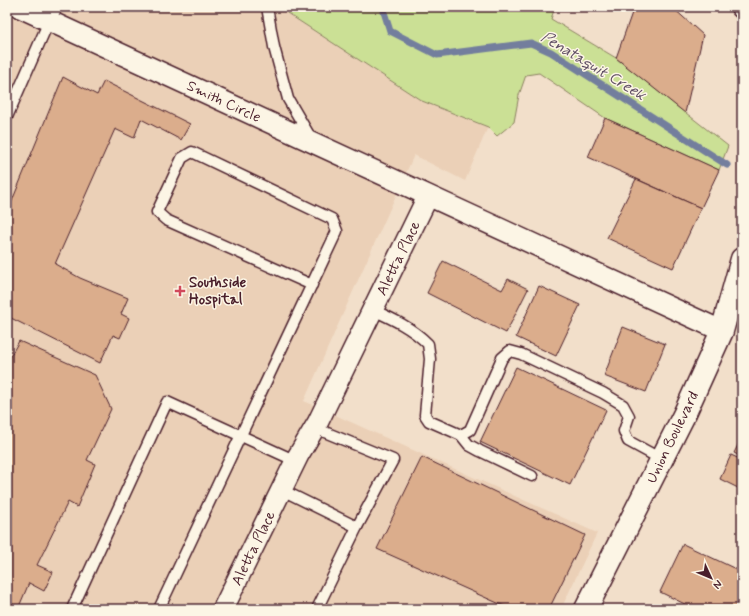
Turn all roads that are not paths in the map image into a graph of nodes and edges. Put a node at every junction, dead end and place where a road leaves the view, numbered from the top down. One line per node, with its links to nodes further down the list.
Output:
1 (19, 7): 3 (street, Smith Circle)
2 (267, 7): 5 (lane)
3 (53, 14): 4 (lane); 5 (street, Smith Circle)
4 (7, 117)
5 (314, 143): 6 (street, Smith Circle)
6 (428, 196): 9 (street, Aletta Place); 10 (street)
7 (742, 259): 10 (main road, Union Boulevard)
8 (312, 285): 8 (lane); 12 (lane)
9 (373, 310): 11 (street, Aletta Place); 13 (lane)
10 (722, 331): 14 (main road, Union Boulevard)
11 (315, 428): 15 (street, Aletta Place); 18 (lane)
12 (241, 435): 15 (lane); 19 (lane); 20 (lane)
13 (461, 435): 14 (lane); 16 (lane)
14 (661, 459): 23 (main road, Union Boulevard)
15 (296, 461): 17 (street, Aletta Place)
16 (532, 476)
17 (282, 490): 18 (lane); 21 (street, Aletta Place)
18 (357, 527): 22 (lane)
19 (72, 609)
20 (159, 609)
21 (223, 609)
22 (317, 609)
23 (586, 609)

